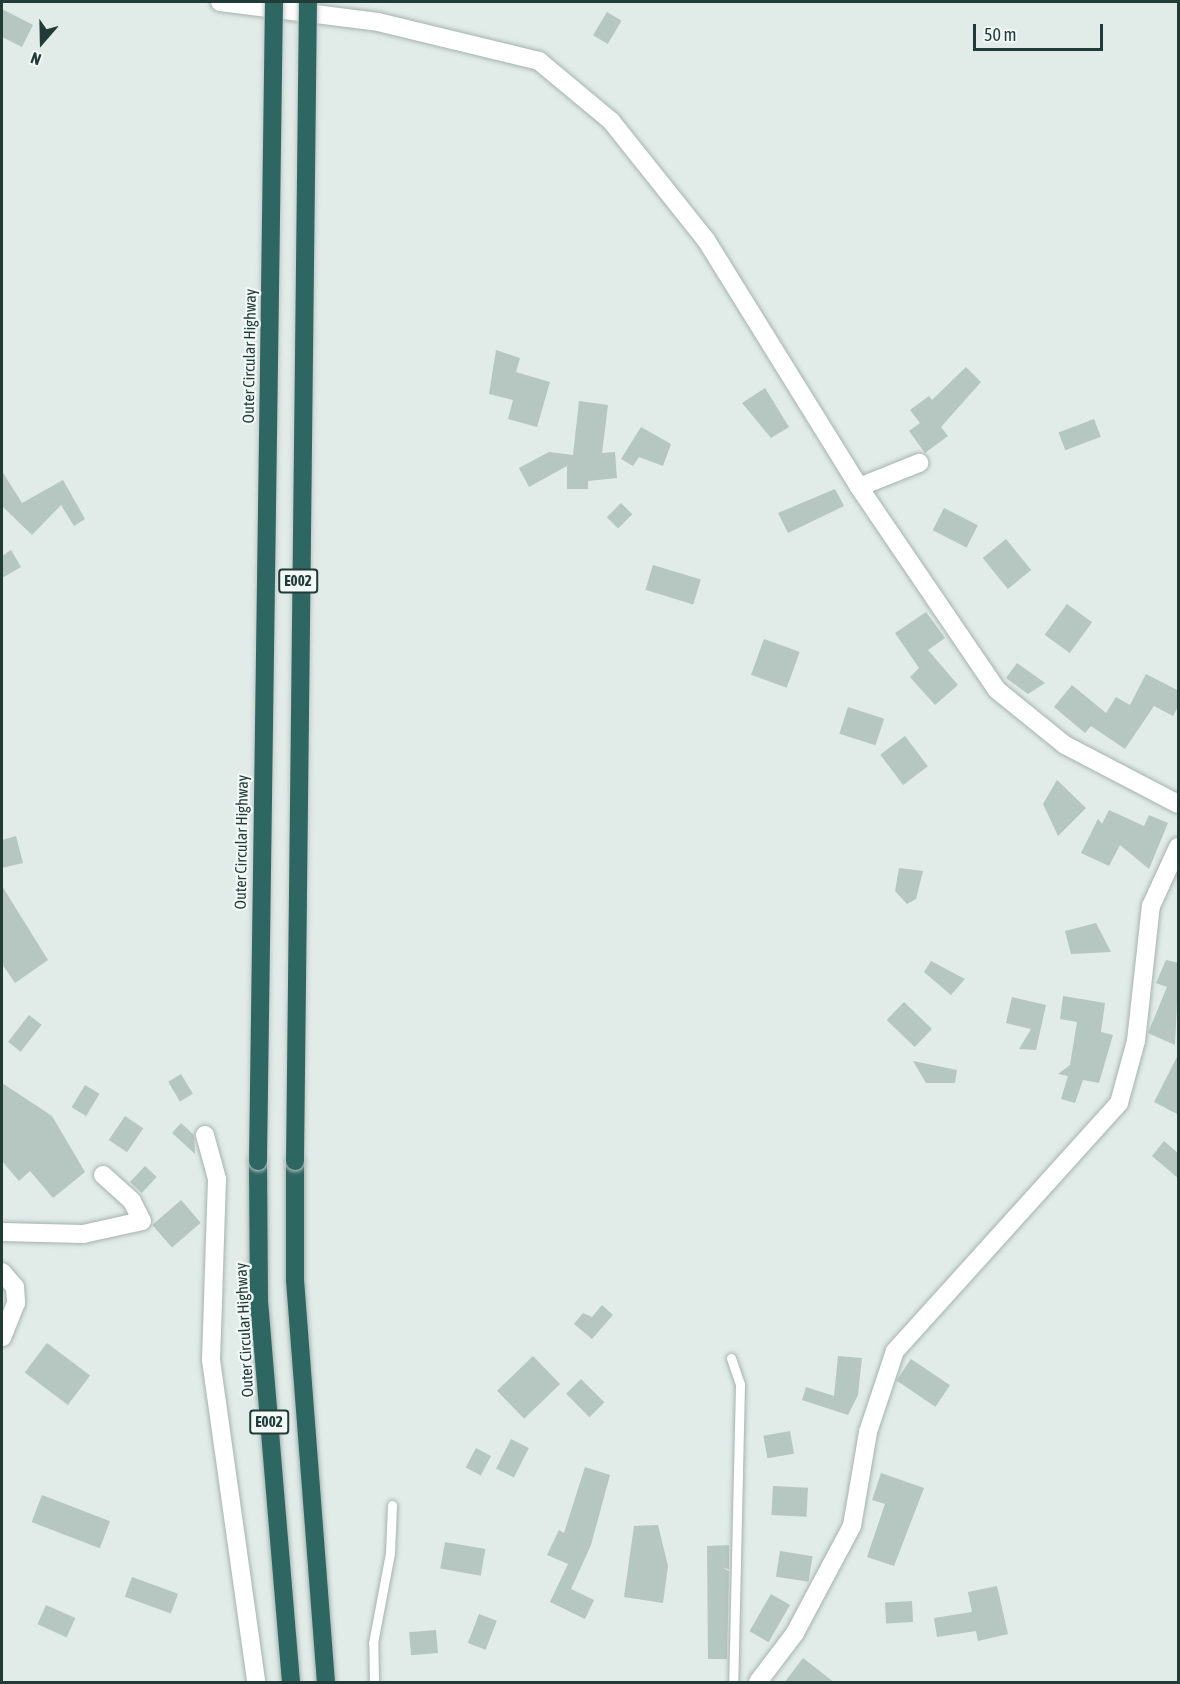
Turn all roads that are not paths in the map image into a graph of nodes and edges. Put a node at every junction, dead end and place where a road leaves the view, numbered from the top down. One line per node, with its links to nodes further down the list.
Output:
1 (220, 2): 5 (street)
2 (274, 2): 16 (highway, Outer Circular Highway / E002, bridge)
3 (308, 2): 17 (highway, E002, bridge)
4 (919, 463): 5 (street)
5 (859, 487): 6 (street)
6 (1179, 804)
7 (1179, 847): 20 (street)
8 (205, 1135): 15 (street)
9 (103, 1175): 10 (street)
10 (2, 1232)
11 (2, 1272): 12 (street)
12 (2, 1337)
13 (731, 1358): 19 (lane)
14 (392, 1505): 18 (lane)
15 (256, 1683)
16 (291, 1683)
17 (326, 1683)
18 (374, 1683)
19 (733, 1683)
20 (758, 1683)

